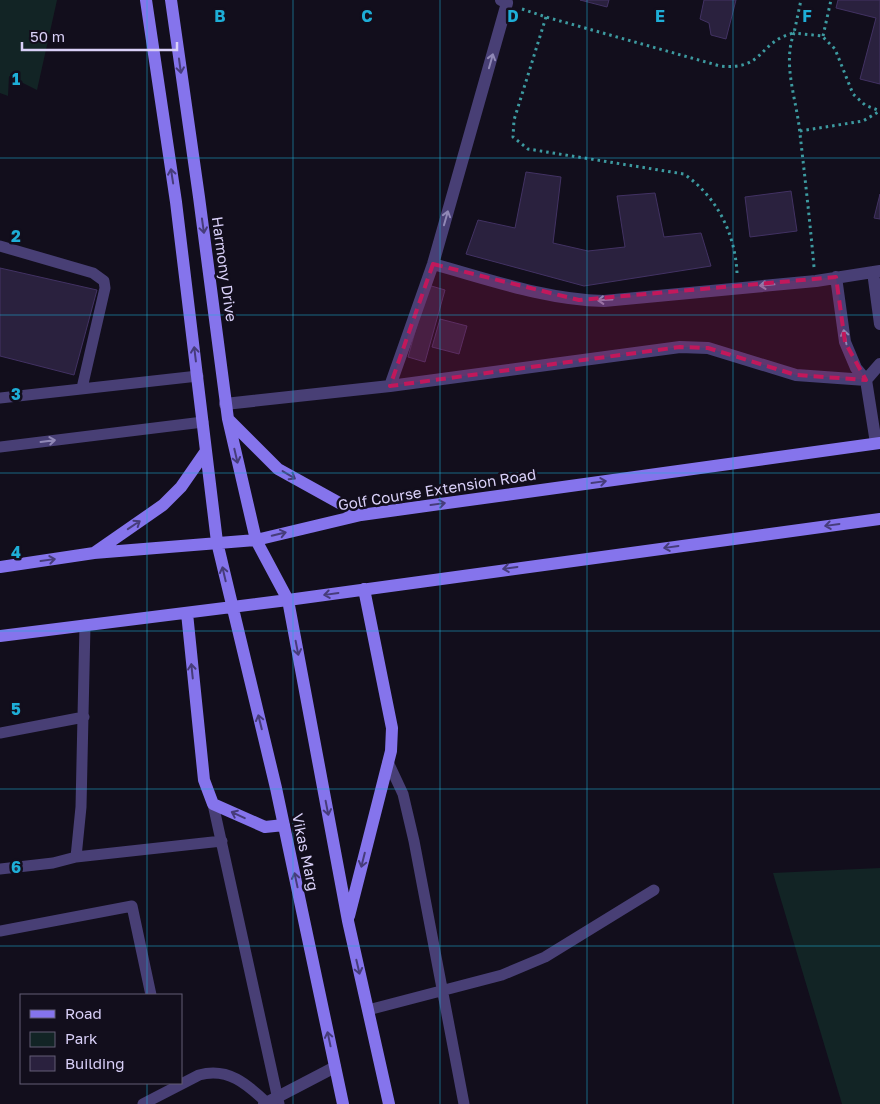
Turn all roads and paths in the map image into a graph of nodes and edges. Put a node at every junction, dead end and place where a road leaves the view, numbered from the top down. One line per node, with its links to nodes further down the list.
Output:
1 (146, 0): 18 (main road, one-way to 1)
2 (171, 0): 23 (main road, Harmony Drive, one-way to 23)
3 (801, 0): 7 (path)
4 (831, 0): 8 (path)
5 (504, 2): 6 (path); 11 (street, one-way to 5)
6 (546, 17): 7 (path); 15 (path)
7 (794, 32): 8 (path); 9 (path)
8 (822, 36): 9 (path)
9 (800, 131): 14 (path)
10 (0, 246): 21 (lane)
11 (433, 264): 15 (street, one-way to 11); 20 (street)
12 (876, 271): 13 (street); 16 (street)
13 (836, 278): 14 (street); 19 (street, one-way to 13)
14 (816, 281): 15 (street, one-way to 15)
15 (738, 288)
16 (880, 324)
17 (880, 364): 19 (street)
18 (198, 376): 21 (lane); 25 (main road)
19 (866, 380): 20 (street); 26 (street)
20 (390, 386): 23 (street)
21 (82, 388): 22 (lane)
22 (0, 398)
23 (225, 404): 24 (main road, Harmony Drive)
24 (228, 419): 29 (main road, one-way to 29); 31 (main road, Harmony Drive, one-way to 31)
25 (203, 422): 27 (lane, one-way to 25); 28 (main road)
26 (878, 443): 29 (main road, Golf Course Extension Road, one-way to 26)
27 (0, 447)
28 (206, 451): 32 (main road); 33 (main road, one-way to 28)
29 (361, 515): 31 (main road, Golf Course Extension Road, one-way to 29)
30 (880, 518): 35 (main road, one-way to 35)
31 (256, 540): 32 (main road, Golf Course Extension Road); 36 (main road, Harmony Drive)
32 (217, 542): 33 (main road, Golf Course Extension Road); 37 (main road, Vikas Marg, one-way to 32)
33 (94, 553): 34 (main road, Golf Course Extension Road, one-way to 33)
34 (0, 567)
35 (364, 589): 36 (main road, one-way to 36); 43 (main road)
36 (288, 600): 37 (main road); 50 (main road, Harmony Drive, one-way to 50)
37 (232, 607): 38 (main road); 45 (main road, Vikas Marg, one-way to 37)
38 (187, 613): 39 (main road); 44 (main road, one-way to 38)
39 (85, 625): 40 (main road); 41 (lane)
40 (0, 636)
41 (84, 717): 42 (lane); 47 (lane)
42 (0, 733)
43 (388, 762): 50 (main road, one-way to 50); 52 (lane)
44 (213, 804): 45 (main road, one-way to 44); 46 (lane)
45 (284, 825): 55 (main road, Vikas Marg, one-way to 45)
46 (222, 841): 47 (lane); 58 (lane)
47 (76, 857): 48 (lane)
48 (0, 870)
49 (654, 890): 52 (lane)
50 (348, 921): 54 (main road, Harmony Drive, one-way to 54)
51 (0, 931): 53 (lane)
52 (441, 991): 54 (lane); 62 (lane)
53 (151, 994)
54 (368, 1010): 61 (main road, Harmony Drive)
55 (335, 1068): 58 (street); 60 (main road, Vikas Marg)
56 (182, 1081): 58 (lane)
57 (169, 1086): 59 (lane)
58 (272, 1102)
59 (143, 1104)
60 (343, 1104)
61 (389, 1104)
62 (464, 1104)

